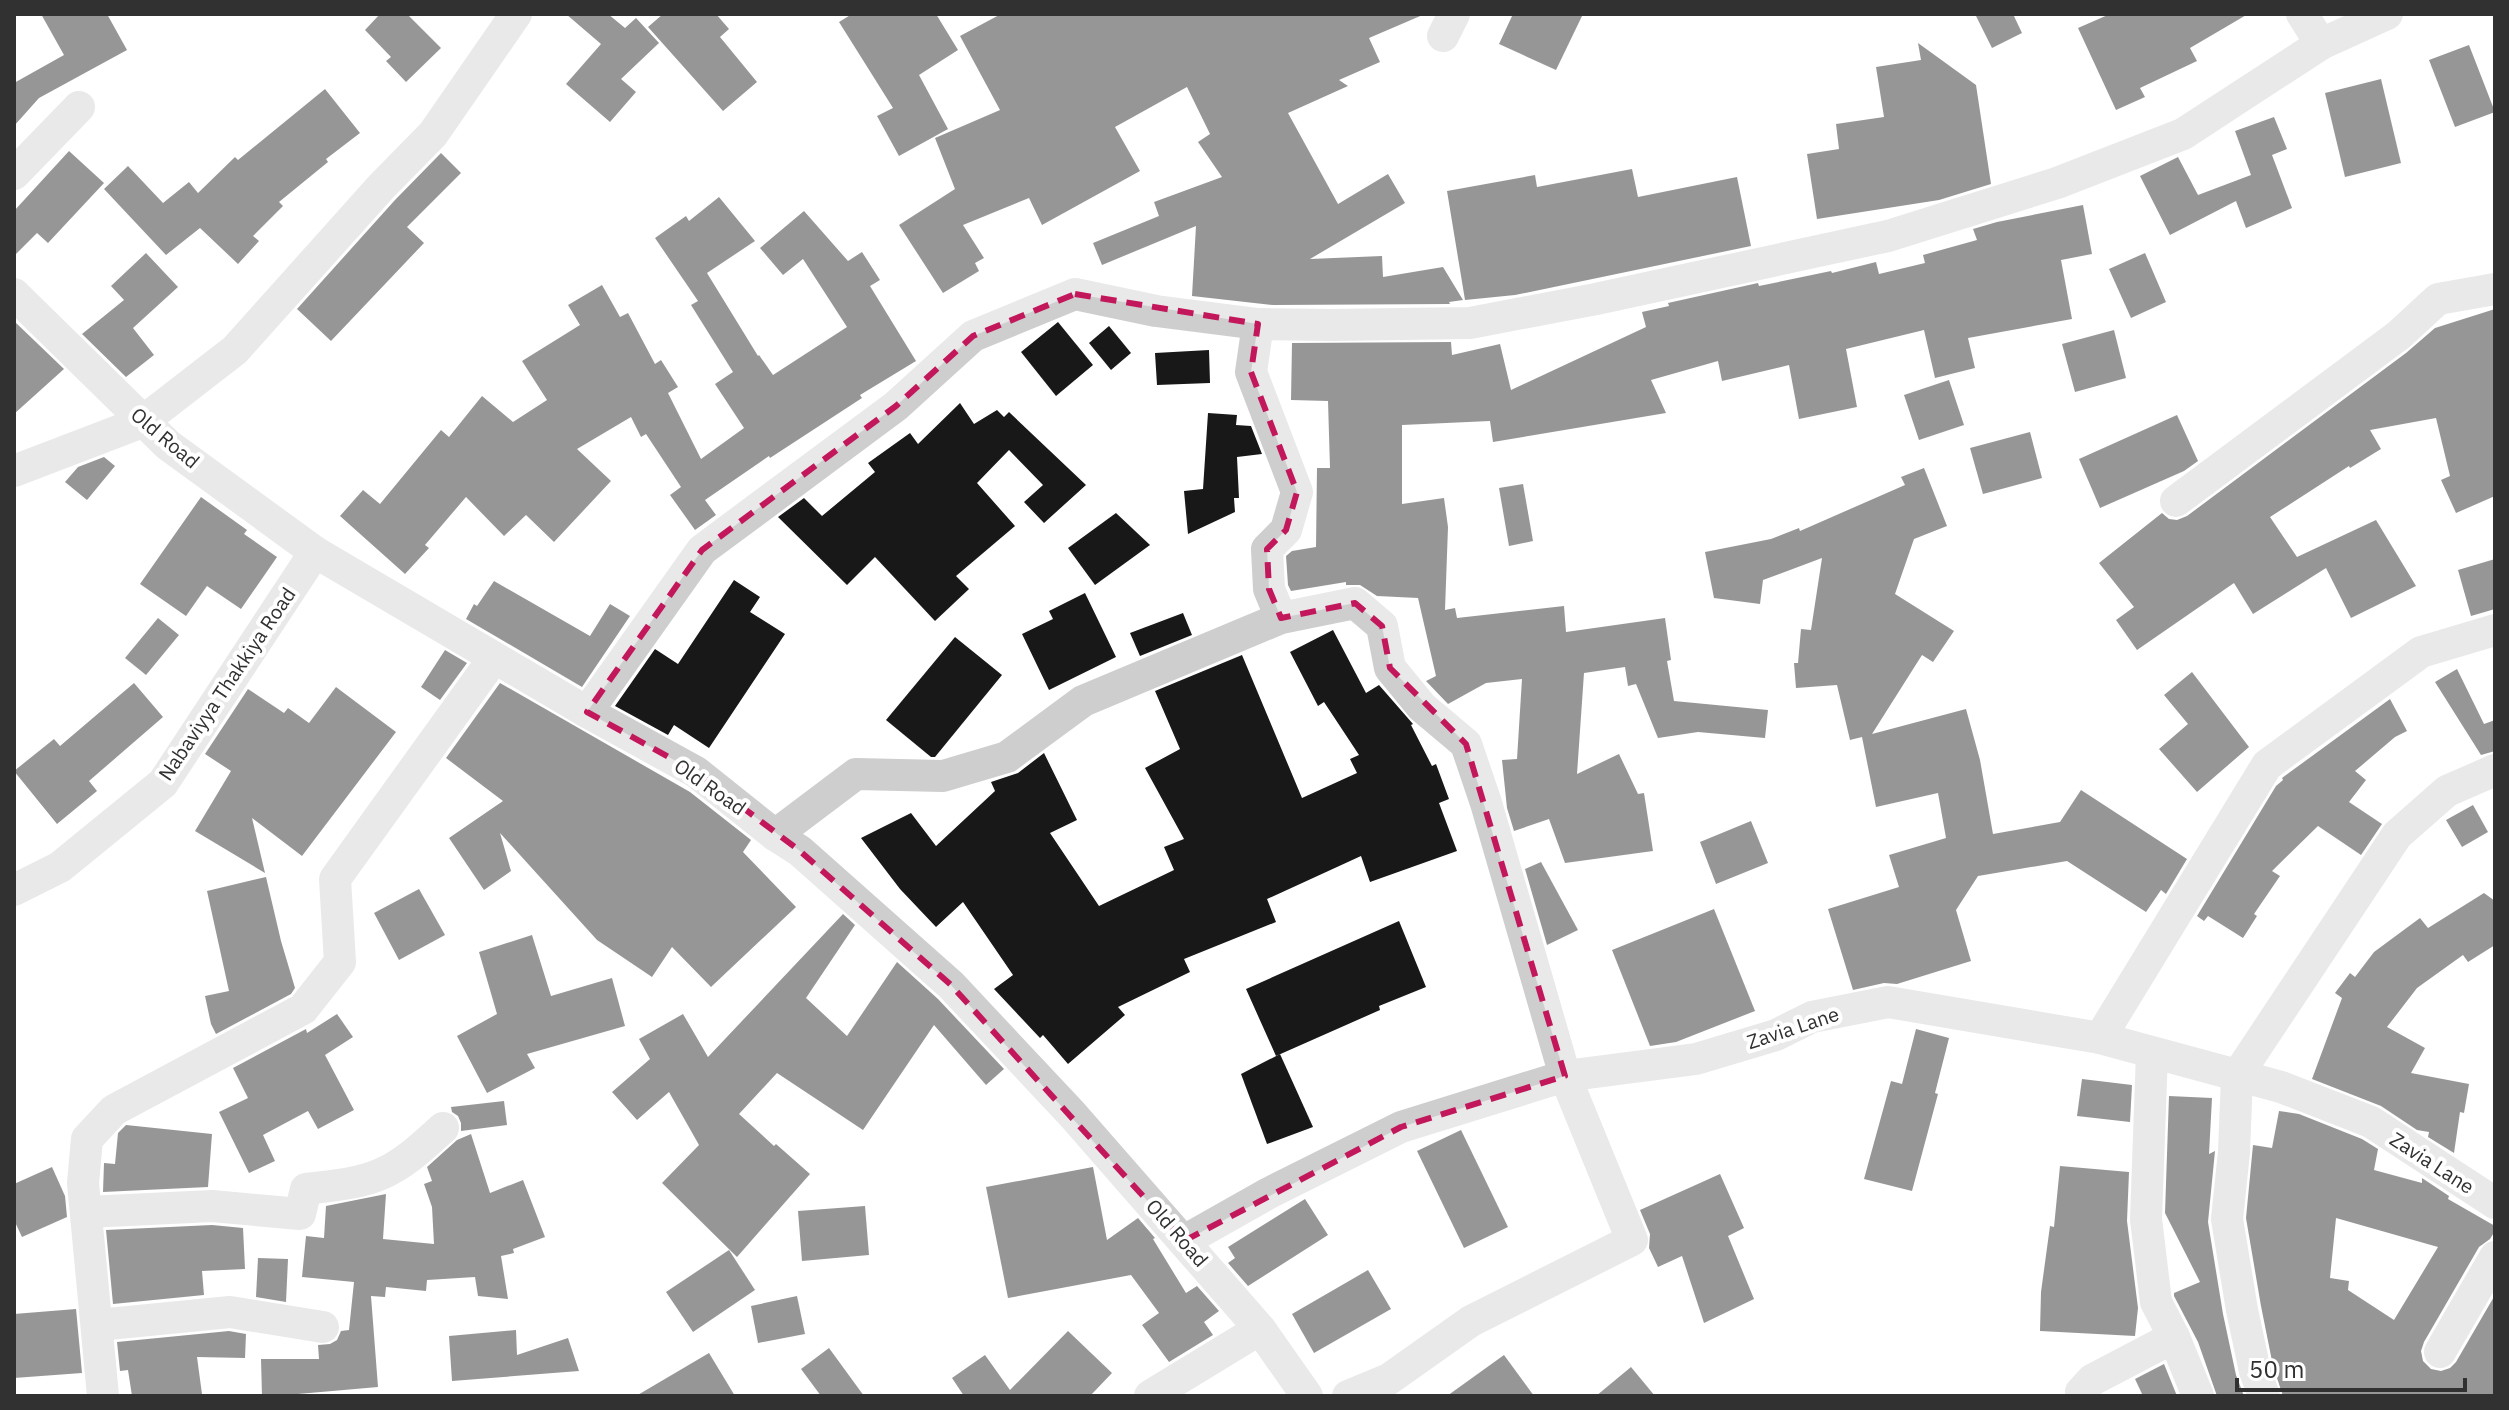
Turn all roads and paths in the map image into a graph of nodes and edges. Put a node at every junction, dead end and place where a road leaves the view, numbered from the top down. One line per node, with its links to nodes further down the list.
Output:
1 (516, 14): 10 (street)
2 (2302, 14): 4 (street)
3 (2387, 14): 4 (street)
4 (2321, 44): 9 (street)
5 (79, 107): 6 (street)
6 (14, 174)
7 (2495, 289): 12 (street)
8 (14, 294): 10 (street, Old Road)
9 (1258, 324): 14 (street); 17 (street)
10 (142, 422): 11 (street); 13 (street, Old Road)
11 (14, 471)
12 (2176, 501)
13 (315, 552): 16 (street, Old Road); 20 (street, Nabaviyya Thakkiya Road)
14 (1281, 618): 19 (street); 23 (street)
15 (2495, 630): 21 (street)
16 (494, 658): 17 (street, Old Road); 27 (street)
17 (587, 712): 19 (street, Old Road)
18 (2495, 770): 24 (street)
19 (775, 835): 28 (street, Old Road)
20 (14, 890)
21 (2100, 1038): 22 (street, Zavia Lane); 23 (street, Zavia Lane)
22 (2152, 1053): 24 (street, Zavia Lane); 33 (street)
23 (1565, 1076): 28 (street, Zavia Lane); 38 (street)
24 (2237, 1076): 26 (street, Zavia Lane); 41 (street)
25 (443, 1128): 27 (street)
26 (2495, 1203)
27 (87, 1212): 30 (street)
28 (1184, 1241): 32 (street, Old Road)
29 (2495, 1257): 34 (street)
30 (98, 1325): 31 (street); 35 (street)
31 (323, 1327)
32 (1260, 1329): 36 (street); 37 (street, Old Road)
33 (2174, 1337): 39 (street); 40 (street)
34 (2440, 1352)
35 (103, 1396)
36 (1150, 1396)
37 (1307, 1396)
38 (1348, 1396)
39 (2082, 1396)
40 (2198, 1396)
41 (2264, 1396)

